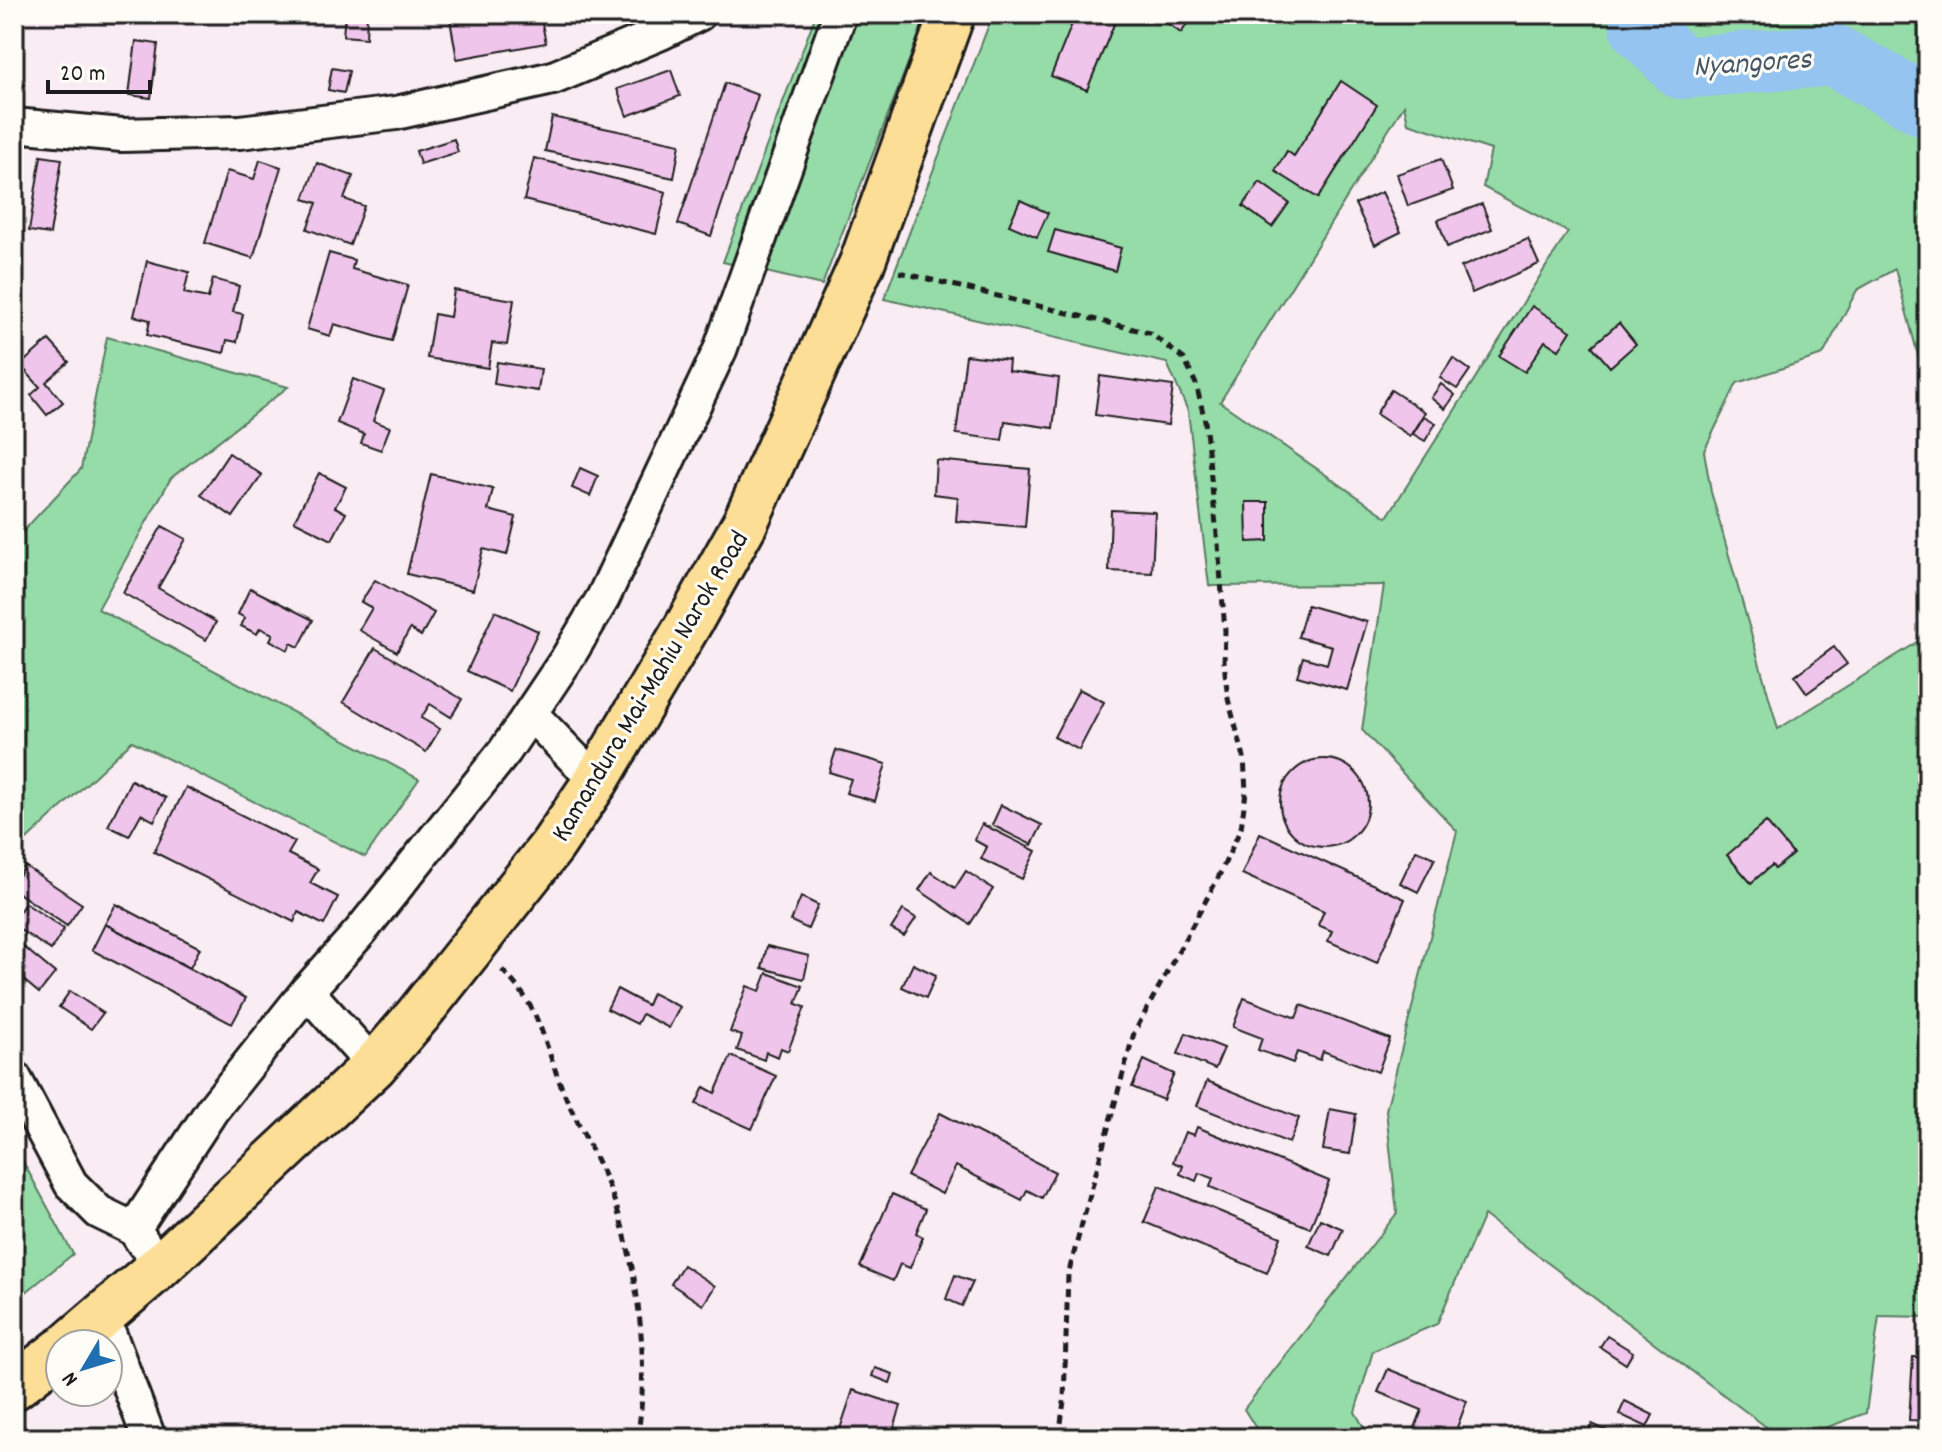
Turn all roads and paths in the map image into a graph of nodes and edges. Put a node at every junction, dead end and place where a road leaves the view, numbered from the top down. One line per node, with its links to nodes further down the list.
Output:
1 (699, 14): 4 (street)
2 (840, 14): 6 (street)
3 (952, 14): 5 (highway, Kamandura Mai-Mahiu Narok Road)
4 (14, 125)
5 (862, 263): 7 (highway, Kamandura Mai-Mahiu Narok Road); 20 (path)
6 (531, 714): 7 (street); 9 (street)
7 (596, 781): 8 (highway, Kamandura Mai-Mahiu Narok Road)
8 (473, 945): 10 (highway, Kamandura Mai-Mahiu Narok Road); 19 (path)
9 (307, 991): 10 (street); 12 (street)
10 (374, 1066): 13 (highway, Kamandura Mai-Mahiu Narok Road)
11 (14, 1077): 12 (street)
12 (134, 1229): 13 (street)
13 (159, 1267): 14 (highway, Kamandura Mai-Mahiu Narok Road)
14 (103, 1317): 15 (highway, Kamandura Mai-Mahiu Narok Road); 18 (street)
15 (89, 1328)
16 (44, 1364): 17 (highway)
17 (14, 1387)
18 (149, 1438)
19 (637, 1438)
20 (1059, 1438)

